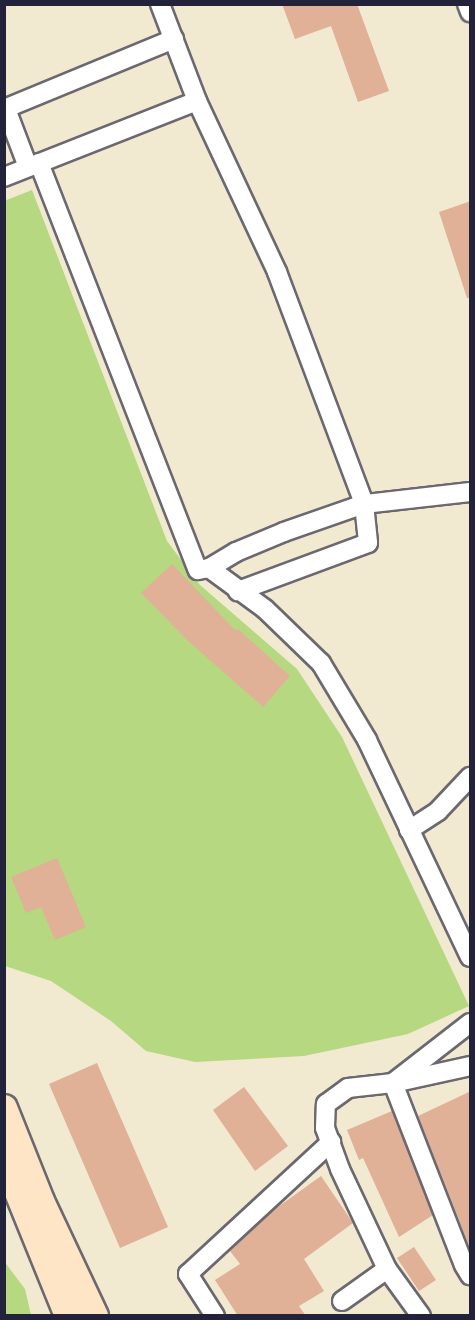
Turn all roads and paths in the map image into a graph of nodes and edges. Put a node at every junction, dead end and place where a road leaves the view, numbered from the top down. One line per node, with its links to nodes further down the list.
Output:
1 (160, 4): 4 (street)
2 (467, 4): 3 (street)
3 (471, 12)
4 (174, 39): 5 (street); 6 (street)
5 (197, 101): 7 (street); 10 (street)
6 (5, 109): 7 (street)
7 (34, 165): 8 (street); 11 (street)
8 (4, 177)
9 (471, 492): 10 (street)
10 (364, 504): 11 (street); 12 (street)
11 (208, 568): 12 (street)
12 (238, 591): 14 (street)
13 (471, 777): 14 (street)
14 (409, 830): 15 (street)
15 (471, 957)
16 (471, 1023): 18 (street)
17 (471, 1066): 18 (street)
18 (393, 1083): 20 (street); 23 (street)
19 (4, 1108): 26 (main road)
20 (331, 1142): 22 (street); 27 (street)
21 (4, 1158): 25 (main road)
22 (387, 1269): 24 (street); 28 (street)
23 (471, 1275)
24 (342, 1301)
25 (69, 1316)
26 (96, 1316)
27 (215, 1316)
28 (421, 1316)

